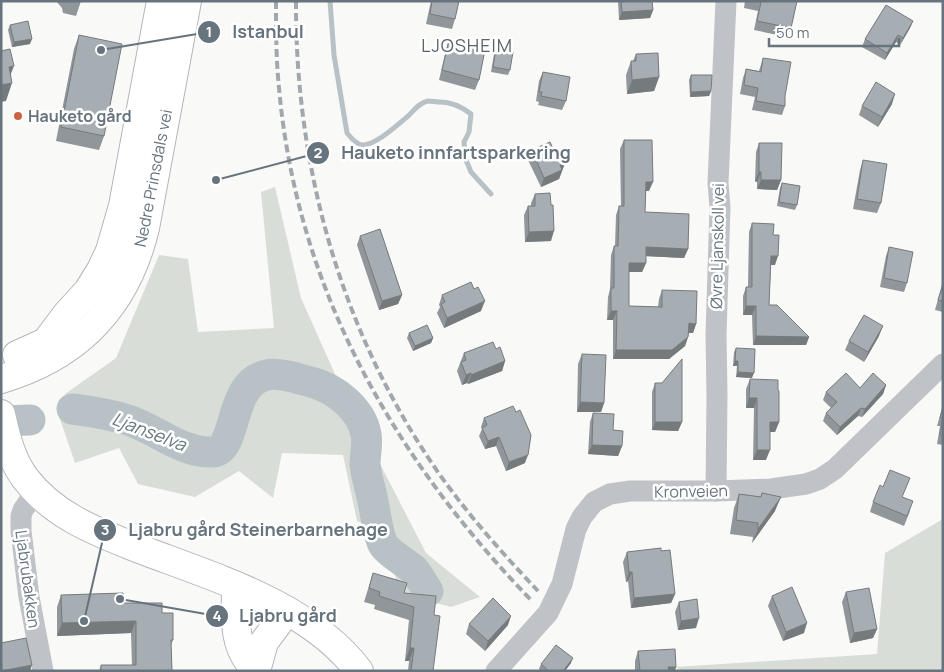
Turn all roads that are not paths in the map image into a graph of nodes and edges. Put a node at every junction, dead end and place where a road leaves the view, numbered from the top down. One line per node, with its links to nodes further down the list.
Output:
1 (161, 1): 4 (main road, Nedre Prinsdals vei)
2 (187, 1): 8 (main road, Nedre Prinsdals vei)
3 (726, 1): 11 (street, Øvre Ljanskoll vei)
4 (66, 314): 5 (main road); 6 (main road, Nedre Prinsdals vei)
5 (1, 343)
6 (1, 360)
7 (943, 364): 11 (street, Kronveien)
8 (1, 379)
9 (4, 425): 10 (main road)
10 (36, 491): 12 (main road); 14 (street, Ljabrubakken)
11 (716, 491): 17 (street, Kronveien)
12 (236, 586): 13 (main road); 15 (main road)
13 (288, 611): 15 (main road); 16 (main road)
14 (43, 671)
15 (256, 671)
16 (359, 671)
17 (496, 671)

